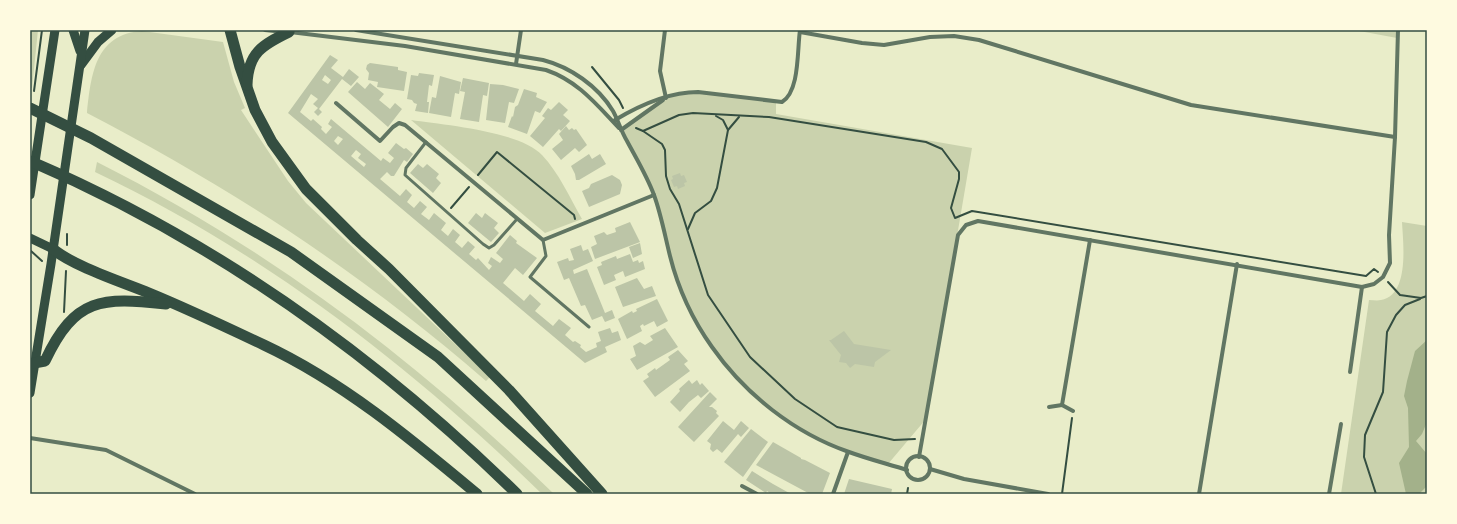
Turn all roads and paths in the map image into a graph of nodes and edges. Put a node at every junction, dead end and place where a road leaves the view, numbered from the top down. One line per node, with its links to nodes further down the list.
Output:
1 (42, 30): 22 (path)
2 (54, 30): 47 (main road)
3 (72, 30): 24 (main road)
4 (84, 30): 24 (main road)
5 (112, 30): 24 (main road)
6 (230, 30): 31 (highway)
7 (265, 30): 12 (street)
8 (356, 30): 13 (street)
9 (521, 30): 21 (street)
10 (665, 30): 32 (street)
11 (1398, 30): 43 (street)
12 (289, 31): 15 (street); 31 (highway)
13 (374, 31): 15 (street); 16 (street)
14 (800, 31): 32 (street); 43 (street)
15 (373, 41): 18 (street)
16 (425, 41): 17 (street); 18 (street)
17 (462, 47): 19 (street); 20 (street)
18 (423, 49): 20 (street)
19 (491, 52): 21 (street); 23 (street)
20 (461, 55): 23 (street)
21 (517, 56): 25 (street); 27 (street)
22 (39, 58)
23 (490, 60): 25 (street)
24 (80, 62): 56 (main road)
25 (516, 64): 28 (street)
26 (592, 67): 35 (path)
27 (572, 72): 28 (street); 29 (street)
28 (567, 79): 30 (street)
29 (587, 82): 30 (street); 38 (street)
30 (580, 88): 38 (street)
31 (247, 92): 85 (highway)
32 (666, 98): 38 (street); 40 (street)
33 (336, 103): 44 (street)
34 (30, 108): 84 (highway)
35 (623, 108)
36 (713, 115): 37 (path); 41 (path); 42 (path)
37 (740, 116): 41 (path); 59 (path)
38 (614, 120): 40 (street)
39 (636, 128): 42 (path)
40 (621, 130): 48 (street)
41 (728, 130): 52 (path)
42 (644, 131): 52 (path)
43 (1395, 137): 59 (street)
44 (426, 142): 46 (street); 49 (lane)
45 (30, 161): 83 (highway)
46 (473, 182): 49 (path); 50 (street); 51 (path)
47 (30, 195)
48 (654, 195): 51 (street); 75 (street)
49 (447, 212): 50 (lane)
50 (517, 219): 54 (street)
51 (578, 226): 54 (street)
52 (688, 228): 74 (path)
53 (30, 238): 56 (main road)
54 (543, 240): 65 (lane)
55 (1090, 240): 57 (street); 69 (street); 74 (street)
56 (53, 249): 63 (highway); 66 (main road)
57 (1237, 264): 60 (street); 91 (street)
58 (66, 270): 64 (path)
59 (1383, 277): 60 (street); 62 (path)
60 (1362, 287): 67 (street)
61 (1427, 296): 62 (path)
62 (1421, 298): 93 (path)
63 (177, 305): 64 (highway); 82 (highway)
64 (68, 322): 66 (highway)
65 (589, 327)
66 (32, 363): 68 (main road)
67 (1350, 372)
68 (30, 393)
69 (1062, 405): 70 (street); 71 (street)
70 (1049, 408)
71 (1073, 411): 90 (path)
72 (1341, 424): 92 (street)
73 (30, 438): 81 (street)
74 (923, 439): 76 (street)
75 (848, 452): 78 (street); 87 (street)
76 (919, 457): 77 (street); 78 (street)
77 (930, 469): 78 (street); 89 (street)
78 (907, 470)
79 (742, 486): 86 (street)
80 (908, 488): 88 (path)
81 (195, 494)
82 (477, 494)
83 (517, 494)
84 (587, 494)
85 (602, 494)
86 (757, 494)
87 (833, 494)
88 (907, 494)
89 (1048, 494)
90 (1062, 494)
91 (1199, 494)
92 (1329, 494)
93 (1376, 494)

